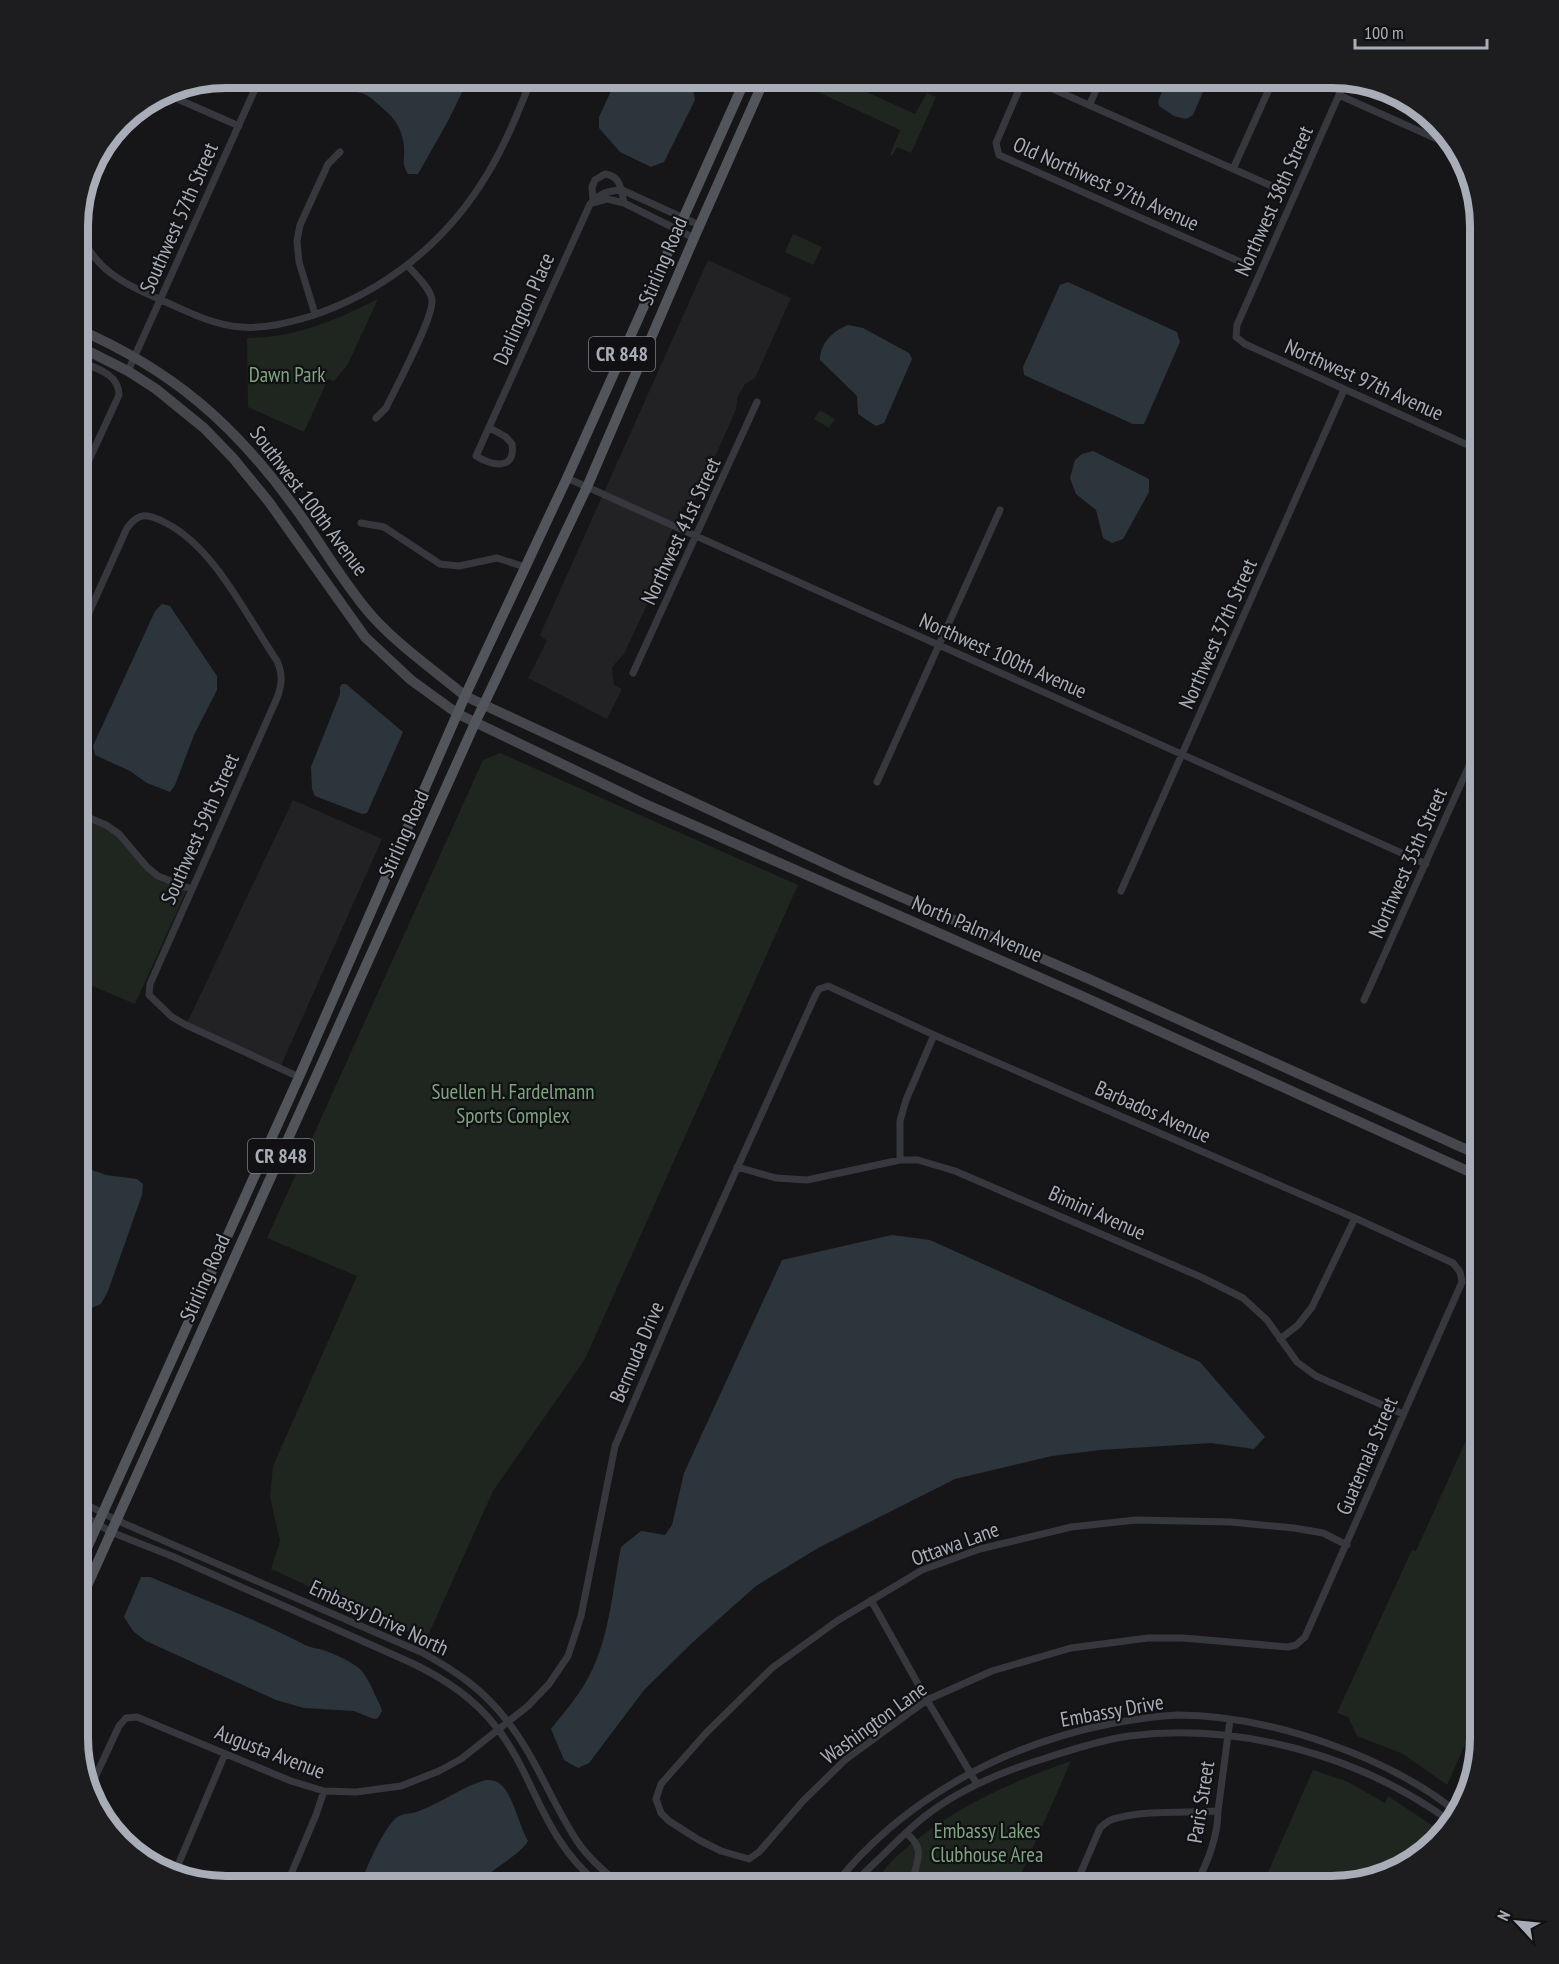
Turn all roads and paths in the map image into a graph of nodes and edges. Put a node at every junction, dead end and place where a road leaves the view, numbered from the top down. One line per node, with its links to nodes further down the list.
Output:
1 (256, 88): 13 (street, Southwest 57th Street)
2 (528, 88): 29 (street)
3 (741, 88): 23 (main road, Stirling Road / CR 848)
4 (756, 88): 24 (main road, Stirling Road / CR 848)
5 (1021, 89): 28 (street, Old Northwest 97th Avenue)
6 (1052, 89): 12 (street)
7 (1096, 89): 12 (street)
8 (1269, 89): 16 (street)
9 (1342, 89): 10 (street, Northwest 38th Street)
10 (1339, 95): 14 (street); 33 (street, Northwest 38th Street)
11 (176, 98): 13 (street)
12 (1090, 104): 16 (street)
13 (239, 126): 30 (street, Southwest 57th Street)
14 (1439, 140)
15 (340, 152): 31 (street)
16 (1233, 169): 18 (street)
17 (621, 190): 19 (street); 20 (street); 20 (street, Darlington Place); 21 (street)
18 (1284, 191)
19 (645, 200): 22 (street); 23 (street)
20 (591, 202): 21 (street); 41 (street, Darlington Place)
21 (624, 203): 22 (street)
22 (647, 215): 25 (street)
23 (684, 218): 24 (street); 25 (main road, Stirling Road / CR 848)
24 (699, 225): 26 (main road, Stirling Road / CR 848)
25 (678, 231): 26 (street); 44 (main road, Stirling Road / CR 848)
26 (694, 238): 45 (main road, Stirling Road / CR 848)
27 (89, 249): 30 (street)
28 (1243, 263)
29 (408, 266): 31 (street); 40 (street)
30 (160, 300): 31 (street); 35 (street, Southwest 57th Street)
31 (315, 314)
32 (89, 334): 35 (main road, Southwest 100th Avenue)
33 (1236, 337): 38 (street, Northwest 97th Avenue)
34 (89, 351): 37 (main road, Southwest 100th Avenue)
35 (135, 356): 37 (street, Southwest 57th Street); 53 (main road, Southwest 100th Avenue)
36 (89, 366): 43 (street)
37 (128, 371): 55 (main road, Southwest 100th Avenue)
38 (1344, 390): 42 (street, Northwest 97th Avenue); 57 (street, Northwest 37th Street)
39 (757, 402): 48 (street, Northwest 41st Street)
40 (376, 418)
41 (490, 428): 41 (street, Darlington Place)
42 (1470, 446)
43 (89, 460)
44 (567, 478): 45 (street, Northwest 100th Avenue); 49 (main road, Stirling Road / CR 848)
45 (587, 487): 48 (street, Northwest 100th Avenue); 54 (main road, Stirling Road / CR 848)
46 (1000, 510): 51 (street)
47 (361, 523): 49 (street)
48 (696, 536): 51 (street, Northwest 100th Avenue); 52 (street, Northwest 41st Street)
49 (525, 567): 53 (main road, Stirling Road / CR 848)
50 (89, 613): 62 (street, Southwest 59th Street)
51 (939, 646): 57 (street, Northwest 100th Avenue); 59 (street)
52 (633, 673)
53 (465, 696): 54 (main road, North Palm Avenue); 55 (main road, Stirling Road / CR 848)
54 (484, 706): 56 (main road, Stirling Road / CR 848); 64 (main road, North Palm Avenue)
55 (458, 714): 56 (main road, North Palm Avenue); 69 (main road, Stirling Road / CR 848)
56 (476, 723): 65 (main road, North Palm Avenue); 81 (main road, Stirling Road / CR 848)
57 (1182, 754): 61 (street, Northwest 100th Avenue); 63 (street, Northwest 37th Street)
58 (1470, 764): 61 (street, Northwest 35th Street)
59 (877, 782)
60 (89, 818): 62 (street)
61 (1426, 864): 67 (street, Northwest 35th Street)
62 (191, 889): 69 (street, Southwest 59th Street)
63 (1121, 891)
64 (1000, 940): 65 (main road); 70 (main road, North Palm Avenue)
65 (993, 957): 73 (main road, North Palm Avenue)
66 (824, 986): 68 (street, Barbados Avenue); 72 (street, Bermuda Drive)
67 (1364, 1000)
68 (934, 1035): 71 (street); 74 (street, Barbados Avenue)
69 (299, 1077): 80 (main road, Stirling Road / CR 848)
70 (1470, 1151)
71 (900, 1160): 72 (street, Bimini Avenue); 76 (street, Bimini Avenue)
72 (737, 1167): 90 (street, Bermuda Drive)
73 (1470, 1172)
74 (1355, 1218): 75 (street, Barbados Avenue); 76 (street)
75 (1461, 1276): 77 (street, Guatemala Street)
76 (1280, 1339): 77 (street, Bimini Avenue)
77 (1402, 1414): 84 (street, Guatemala Street)
78 (88, 1508): 80 (street)
79 (88, 1515): 80 (street)
80 (100, 1518): 81 (street, Embassy Drive North); 82 (street, Embassy Drive North); 83 (main road, Stirling Road / CR 848)
81 (116, 1520): 82 (main road, Stirling Road / CR 848); 90 (street, Embassy Drive North)
82 (111, 1532): 85 (main road, Stirling Road / CR 848); 91 (street, Embassy Drive North)
83 (88, 1545)
84 (1347, 1545): 86 (street, Ottawa Lane); 87 (street, Guatemala Street)
85 (88, 1583)
86 (871, 1600): 88 (street); 102 (street, Ottawa Lane)
87 (1296, 1645): 88 (street, Washington Lane)
88 (927, 1700): 94 (street); 102 (street, Washington Lane)
89 (1230, 1720): 92 (street, Paris Street); 94 (street, Embassy Drive); 98 (street, Embassy Drive)
90 (508, 1722): 91 (street, Bermuda Drive); 106 (street, Embassy Drive North)
91 (498, 1729): 97 (street, Augusta Avenue); 105 (street, Embassy Drive North)
92 (1228, 1736): 96 (street, Embassy Drive); 99 (street, Paris Street); 100 (street, Embassy Drive)
93 (225, 1754): 95 (street, Augusta Avenue); 97 (street, Augusta Avenue); 103 (street)
94 (970, 1773): 96 (street); 107 (street, Embassy Drive)
95 (95, 1778)
96 (977, 1784): 101 (street, Embassy Drive)
97 (324, 1791): 104 (street)
98 (1451, 1808)
99 (1218, 1811): 110 (street); 111 (street, Paris Street)
100 (1445, 1817)
101 (906, 1833): 108 (street, Embassy Drive); 109 (street)
102 (748, 1859)
103 (178, 1866)
104 (291, 1875)
105 (587, 1875)
106 (609, 1875)
107 (843, 1875)
108 (863, 1875)
109 (914, 1875)
110 (1080, 1875)
111 (1201, 1875)

